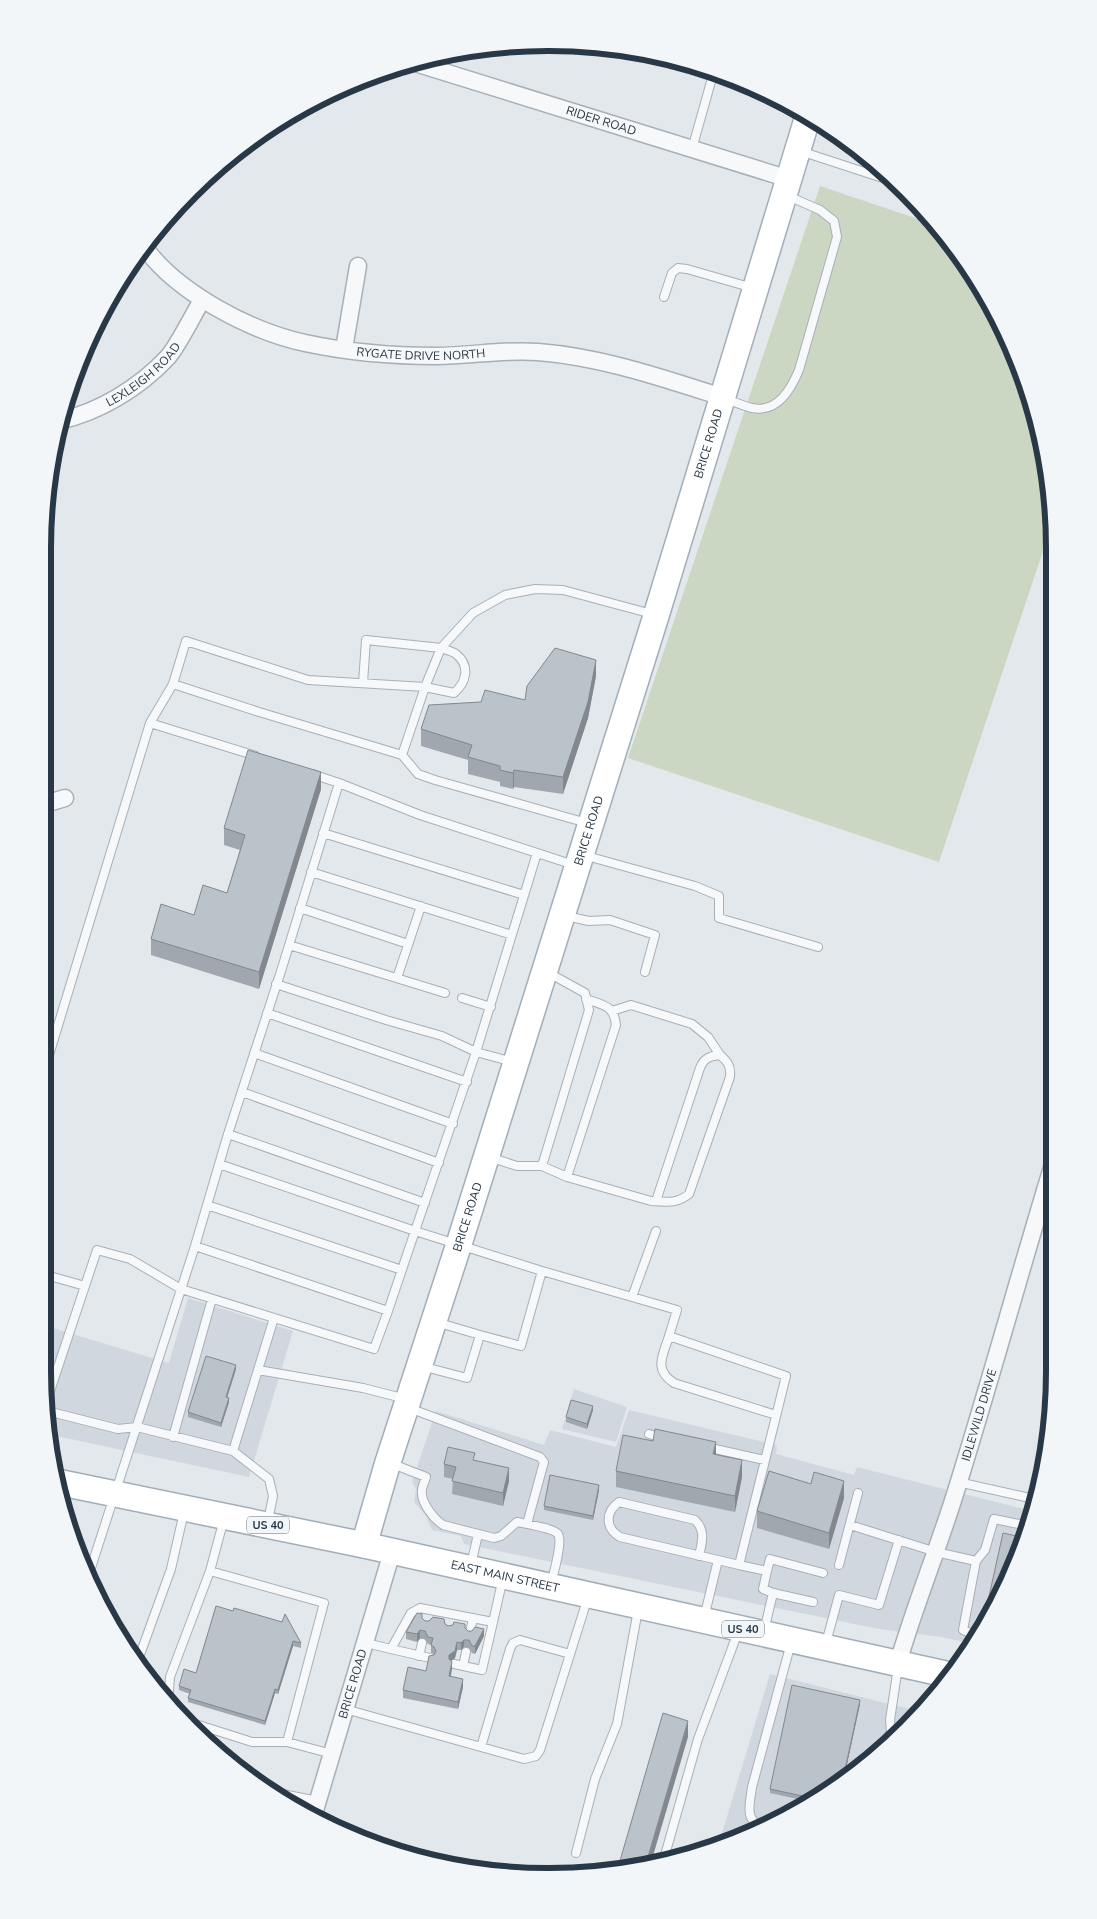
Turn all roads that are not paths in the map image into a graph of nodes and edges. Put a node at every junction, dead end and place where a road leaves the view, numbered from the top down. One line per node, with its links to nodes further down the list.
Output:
1 (427, 67): 4 (street, RIDER ROAD)
2 (712, 79): 4 (lane)
3 (806, 123): 5 (main road, BRICE ROAD)
4 (692, 149): 7 (street, RIDER ROAD)
5 (798, 150): 6 (lane); 7 (main road, BRICE ROAD)
6 (877, 176)
7 (787, 186): 10 (main road, BRICE ROAD); 14 (lane)
8 (149, 253): 12 (street, RYGATE DRIVE NORTH)
9 (358, 266): 13 (street)
10 (755, 289): 11 (lane); 14 (main road, BRICE ROAD)
11 (664, 297)
12 (202, 300): 13 (street, RYGATE DRIVE NORTH); 15 (street, LEXLEIGH ROAD)
13 (344, 349): 14 (street, RYGATE DRIVE NORTH)
14 (722, 397): 16 (main road, BRICE ROAD)
15 (69, 418)
16 (656, 616): 17 (lane); 28 (main road, BRICE ROAD)
17 (441, 648): 18 (lane); 20 (lane); 20 (lane)
18 (363, 683): 19 (lane); 20 (lane)
19 (172, 684): 21 (lane); 22 (lane)
20 (425, 687): 22 (lane)
21 (150, 723): 23 (lane); 51 (lane)
22 (402, 756): 28 (lane)
23 (264, 759)
24 (301, 771): 25 (lane)
25 (339, 783): 29 (lane); 30 (lane)
26 (65, 798): 27 (street)
27 (51, 802)
28 (591, 824): 31 (main road, BRICE ROAD)
29 (323, 833): 32 (lane); 33 (lane)
30 (537, 853): 31 (lane); 33 (lane)
31 (580, 860): 36 (main road, BRICE ROAD); 40 (lane)
32 (311, 872): 34 (lane); 35 (lane)
33 (524, 895): 37 (lane)
34 (420, 906): 37 (lane); 38 (lane)
35 (300, 908): 38 (lane); 39 (lane)
36 (562, 915): 41 (main road, BRICE ROAD); 42 (lane)
37 (512, 935): 48 (lane)
38 (408, 944): 43 (lane)
39 (289, 945): 43 (lane); 44 (lane)
40 (818, 947)
41 (545, 972): 47 (lane); 55 (main road, BRICE ROAD)
42 (645, 972)
43 (397, 978): 45 (lane)
44 (276, 984): 50 (lane); 52 (lane)
45 (445, 993)
46 (462, 998): 48 (lane)
47 (586, 999): 49 (lane); 63 (lane)
48 (491, 1007): 52 (lane)
49 (612, 1011): 54 (lane); 64 (lane)
50 (267, 1013): 53 (lane); 56 (lane)
51 (51, 1049)
52 (476, 1052): 55 (lane); 56 (lane)
53 (254, 1053): 57 (lane); 58 (lane)
54 (720, 1055): 66 (lane); 66 (lane)
55 (516, 1063): 60 (main road, BRICE ROAD)
56 (467, 1082): 58 (lane)
57 (242, 1092): 59 (lane); 61 (lane)
58 (453, 1124): 61 (lane)
59 (228, 1134): 62 (lane); 67 (lane)
60 (487, 1156): 63 (lane); 71 (main road, BRICE ROAD)
61 (439, 1163): 67 (lane)
62 (219, 1164): 68 (lane); 69 (lane)
63 (542, 1166): 64 (lane)
64 (567, 1177): 66 (lane)
65 (1046, 1187): 99 (street, IDLEWILD DRIVE)
66 (656, 1201)
67 (425, 1203): 69 (lane)
68 (207, 1205): 72 (lane); 73 (lane)
69 (415, 1231): 71 (lane); 73 (lane)
70 (656, 1231): 78 (lane)
71 (459, 1244): 74 (lane); 82 (main road, BRICE ROAD)
72 (195, 1246): 77 (lane); 80 (lane)
73 (402, 1270): 80 (lane)
74 (542, 1271): 78 (lane); 83 (lane)
75 (51, 1276): 76 (lane)
76 (85, 1286): 77 (lane); 87 (lane)
77 (182, 1288): 79 (lane); 91 (lane)
78 (632, 1296): 84 (lane)
79 (212, 1298): 81 (lane); 93 (lane)
80 (388, 1311): 81 (lane)
81 (274, 1318): 86 (lane)
82 (434, 1322): 83 (lane); 85 (main road, BRICE ROAD)
83 (480, 1335): 85 (lane)
84 (669, 1336): 90 (lane); 90 (lane)
85 (419, 1366): 88 (main road, BRICE ROAD)
86 (258, 1370): 88 (lane); 96 (lane)
87 (52, 1386)
88 (407, 1403): 98 (main road, BRICE ROAD); 106 (lane)
89 (53, 1413): 91 (lane)
90 (776, 1415): 97 (lane)
91 (137, 1427): 93 (lane); 102 (lane)
92 (649, 1434): 94 (lane)
93 (173, 1437): 96 (lane)
94 (668, 1439)
95 (697, 1445): 97 (lane)
96 (233, 1451): 108 (lane)
97 (765, 1460): 118 (lane)
98 (388, 1462): 110 (lane); 112 (main road, BRICE ROAD)
99 (958, 1482): 103 (lane); 114 (street, IDLEWILD DRIVE)
100 (65, 1484): 102 (main road, EAST MAIN STREET / US 40)
101 (858, 1493): 109 (lane)
102 (116, 1494): 104 (main road, EAST MAIN STREET / US 40); 120 (lane)
103 (1029, 1498)
104 (185, 1508): 105 (main road, EAST MAIN STREET / US 40); 144 (lane)
105 (225, 1516): 108 (main road, EAST MAIN STREET / US 40); 122 (lane)
106 (527, 1524): 110 (lane); 126 (lane)
107 (1021, 1524): 117 (lane)
108 (267, 1525): 112 (main road, EAST MAIN STREET / US 40)
109 (850, 1525): 111 (lane); 119 (lane)
110 (478, 1534): 121 (lane)
111 (900, 1540): 114 (lane); 140 (lane)
112 (364, 1545): 113 (main road, EAST MAIN STREET / US 40)
113 (392, 1552): 121 (main road, EAST MAIN STREET / US 40); 138 (street, BRICE ROAD)
114 (936, 1552): 117 (lane); 147 (street, IDLEWILD DRIVE)
115 (699, 1556): 115 (lane); 116 (lane)
116 (718, 1560): 118 (lane); 132 (lane)
117 (976, 1560): 136 (lane)
118 (738, 1564): 123 (lane)
119 (839, 1565)
120 (92, 1566)
121 (470, 1569): 125 (main road, EAST MAIN STREET / US 40)
122 (210, 1571): 151 (lane); 155 (lane)
123 (767, 1571): 124 (lane); 127 (lane)
124 (823, 1573)
125 (503, 1576): 126 (main road, EAST MAIN STREET / US 40); 133 (lane)
126 (551, 1586): 128 (main road, EAST MAIN STREET / US 40)
127 (773, 1594): 129 (lane); 134 (lane)
128 (589, 1595): 130 (main road, EAST MAIN STREET / US 40); 143 (lane)
129 (813, 1602)
130 (639, 1606): 132 (main road, EAST MAIN STREET / US 40); 162 (lane)
131 (473, 1618): 133 (lane); 135 (lane); 141 (lane)
132 (704, 1620): 134 (main road, EAST MAIN STREET / US 40)
133 (492, 1622): 149 (lane)
134 (752, 1631): 137 (main road, EAST MAIN STREET / US 40); 163 (lane)
135 (470, 1633)
136 (970, 1633)
137 (792, 1640): 140 (main road, EAST MAIN STREET / US 40); 161 (lane)
138 (366, 1643): 141 (lane); 152 (street, BRICE ROAD)
139 (422, 1643): 145 (lane)
140 (825, 1647): 147 (main road, EAST MAIN STREET / US 40)
141 (391, 1649): 145 (lane)
142 (466, 1652): 149 (lane)
143 (570, 1654): 156 (lane); 156 (lane)
144 (141, 1655)
145 (419, 1656): 146 (lane)
146 (430, 1658)
147 (898, 1663): 150 (main road, EAST MAIN STREET / US 40); 154 (lane)
148 (454, 1664): 149 (lane)
149 (463, 1666)
150 (943, 1673)
151 (169, 1691)
152 (345, 1709): 156 (lane); 157 (street, BRICE ROAD)
153 (201, 1726): 155 (lane)
154 (892, 1729)
155 (287, 1742): 157 (lane)
156 (481, 1747)
157 (332, 1754): 159 (street, BRICE ROAD)
158 (291, 1796): 159 (lane)
159 (318, 1801): 160 (street, BRICE ROAD)
160 (315, 1809)
161 (754, 1823)
162 (576, 1853)
163 (665, 1854)

